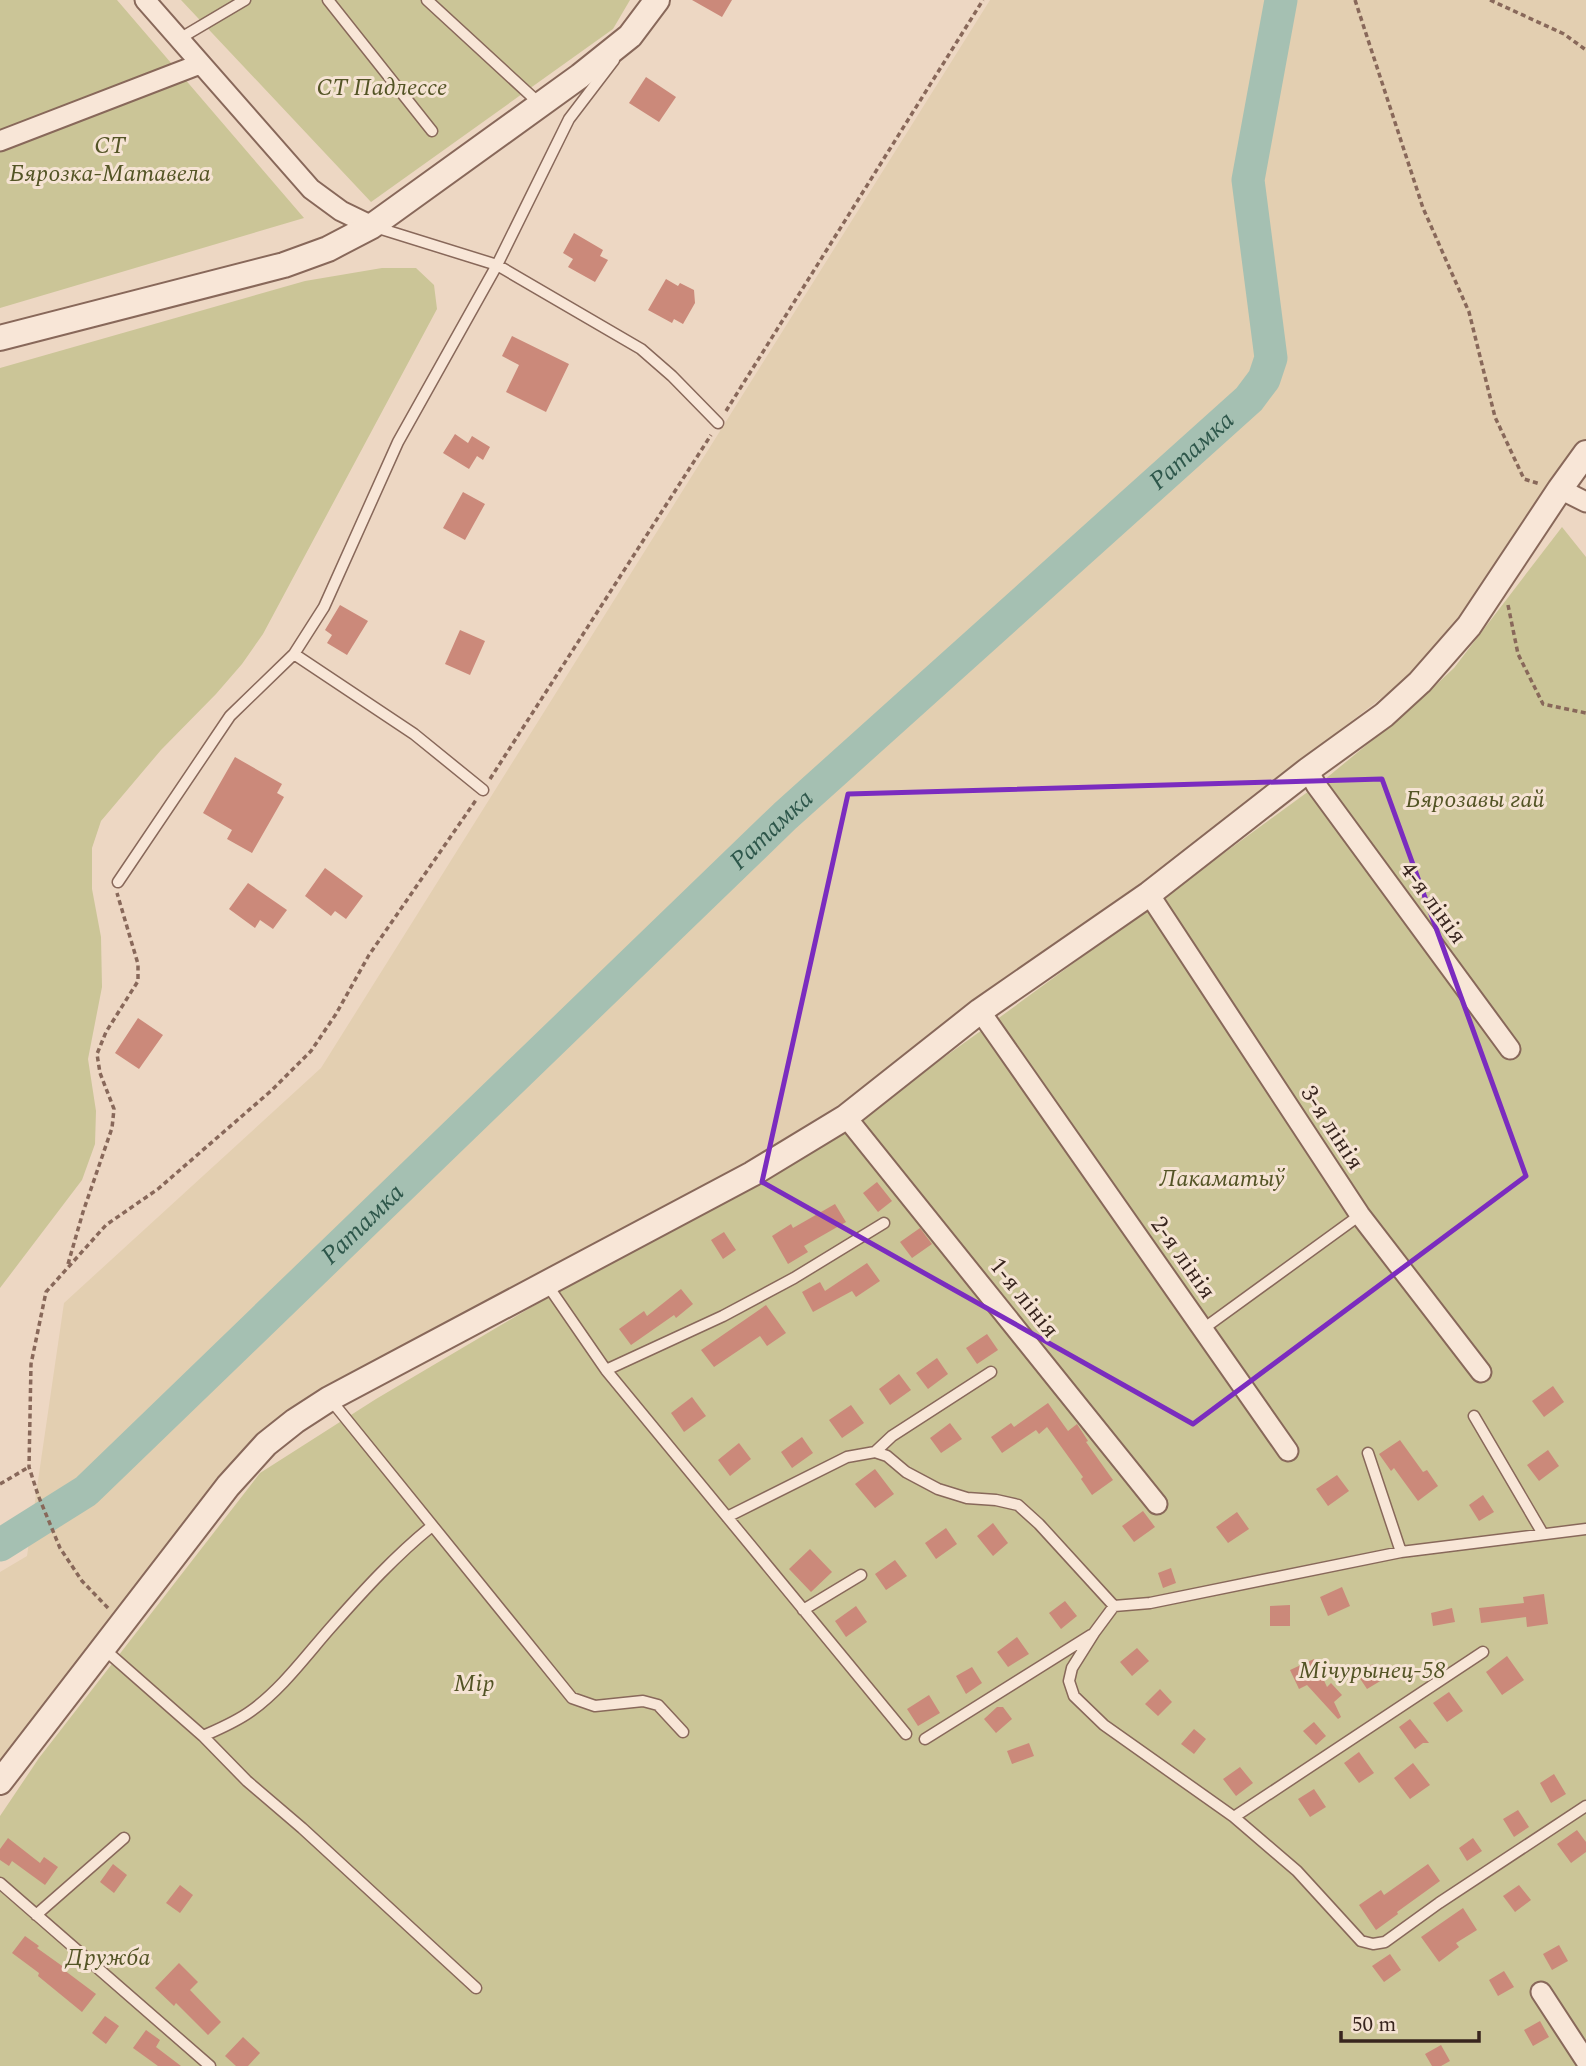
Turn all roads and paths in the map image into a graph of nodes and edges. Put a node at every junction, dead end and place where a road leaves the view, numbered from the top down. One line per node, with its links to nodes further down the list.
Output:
1 (145, 0): 10 (street)
2 (245, 0): 10 (lane)
3 (328, 0): 14 (lane)
4 (427, 0): 13 (lane)
5 (657, 0): 9 (street)
6 (983, 0): 19 (path)
7 (1355, 0): 21 (path)
8 (1490, 0): 11 (path)
9 (630, 36): 13 (street); 17 (lane)
10 (179, 40): 12 (street)
11 (1586, 50)
12 (200, 64): 15 (street); 16 (street)
13 (540, 104): 16 (street)
14 (432, 131)
15 (0, 141)
16 (372, 226): 17 (lane); 18 (street)
17 (497, 265): 19 (lane); 24 (lane)
18 (0, 338)
19 (718, 423): 27 (path)
20 (1586, 453): 21 (street)
21 (1560, 489): 22 (street); 23 (street)
22 (1586, 502)
23 (1503, 575): 25 (path); 26 (street)
24 (293, 654): 27 (lane); 28 (lane)
25 (1586, 713)
26 (1312, 777): 29 (street); 31 (street, 4-я лінія)
27 (483, 790): 35 (path)
28 (118, 882): 35 (path)
29 (1152, 898): 30 (street); 33 (street, 3-я лінія)
30 (985, 1017): 32 (street); 37 (street, 2-я лінія)
31 (1510, 1049)
32 (850, 1120): 36 (street); 48 (street, 1-я лінія)
33 (1360, 1215): 37 (lane); 40 (street, 3-я лінія)
34 (884, 1223): 38 (lane)
35 (68, 1266): 46 (path)
36 (546, 1282): 38 (lane); 41 (street)
37 (1203, 1329): 43 (street, 2-я лінія)
38 (606, 1370): 49 (lane)
39 (991, 1372): 44 (lane)
40 (1481, 1372)
41 (329, 1399): 50 (lane); 57 (street)
42 (1474, 1416): 52 (lane)
43 (1288, 1451)
44 (875, 1452): 49 (lane); 55 (lane)
45 (1368, 1452): 53 (lane)
46 (29, 1466): 47 (path); 57 (path)
47 (0, 1484)
48 (1157, 1504)
49 (727, 1517): 56 (lane)
50 (432, 1526): 61 (lane); 63 (lane)
51 (1586, 1529): 52 (lane)
52 (1543, 1534): 53 (lane)
53 (1401, 1552): 55 (lane)
54 (861, 1575): 56 (lane)
55 (1114, 1606): 58 (lane)
56 (803, 1610): 62 (lane)
57 (123, 1620): 59 (street)
58 (1094, 1633): 64 (lane); 67 (lane)
59 (102, 1647): 63 (lane); 65 (street)
60 (1483, 1652): 67 (lane)
61 (683, 1732)
62 (906, 1734)
63 (203, 1736): 71 (lane)
64 (925, 1739)
65 (0, 1782)
66 (1586, 1806): 67 (lane)
67 (1234, 1817)
68 (124, 1838): 70 (lane)
69 (0, 1883): 70 (lane)
70 (36, 1915): 74 (lane)
71 (476, 1988)
72 (1541, 1992): 73 (street)
73 (1586, 2061)
74 (210, 2066)

